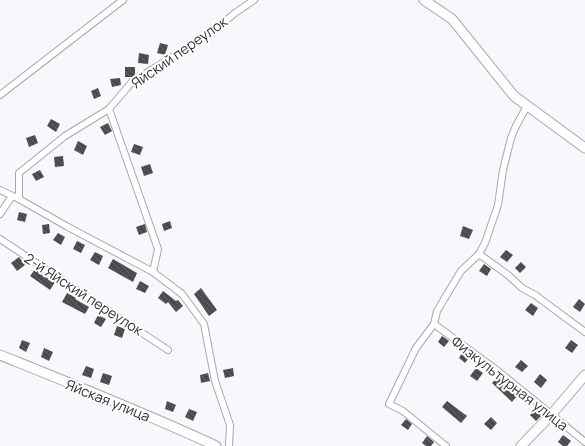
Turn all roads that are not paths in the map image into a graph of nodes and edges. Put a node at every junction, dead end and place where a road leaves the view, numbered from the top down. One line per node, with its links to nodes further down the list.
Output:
1 (123, 0): 4 (street)
2 (254, 0): 6 (street, Яйский переулок)
3 (424, 0): 5 (street)
4 (0, 95)
5 (527, 106): 7 (street); 13 (street)
6 (108, 109): 10 (street, Яйский переулок); 14 (street)
7 (585, 148)
8 (0, 190): 9 (street)
9 (12, 196): 10 (street); 11 (street)
10 (19, 198): 14 (street)
11 (0, 214)
12 (0, 239): 17 (street, 2-й Яйский переулок)
13 (479, 254): 15 (street); 16 (street)
14 (153, 272): 23 (street)
15 (434, 324): 20 (street, Физкультурная улица); 24 (street)
16 (585, 332)
17 (168, 350)
18 (0, 355): 22 (street, Яйская улица)
19 (585, 375): 20 (street)
20 (552, 415): 21 (street, Физкультурная улица); 25 (street)
21 (585, 442)
22 (216, 446)
23 (229, 446)
24 (446, 446)
25 (521, 446)

